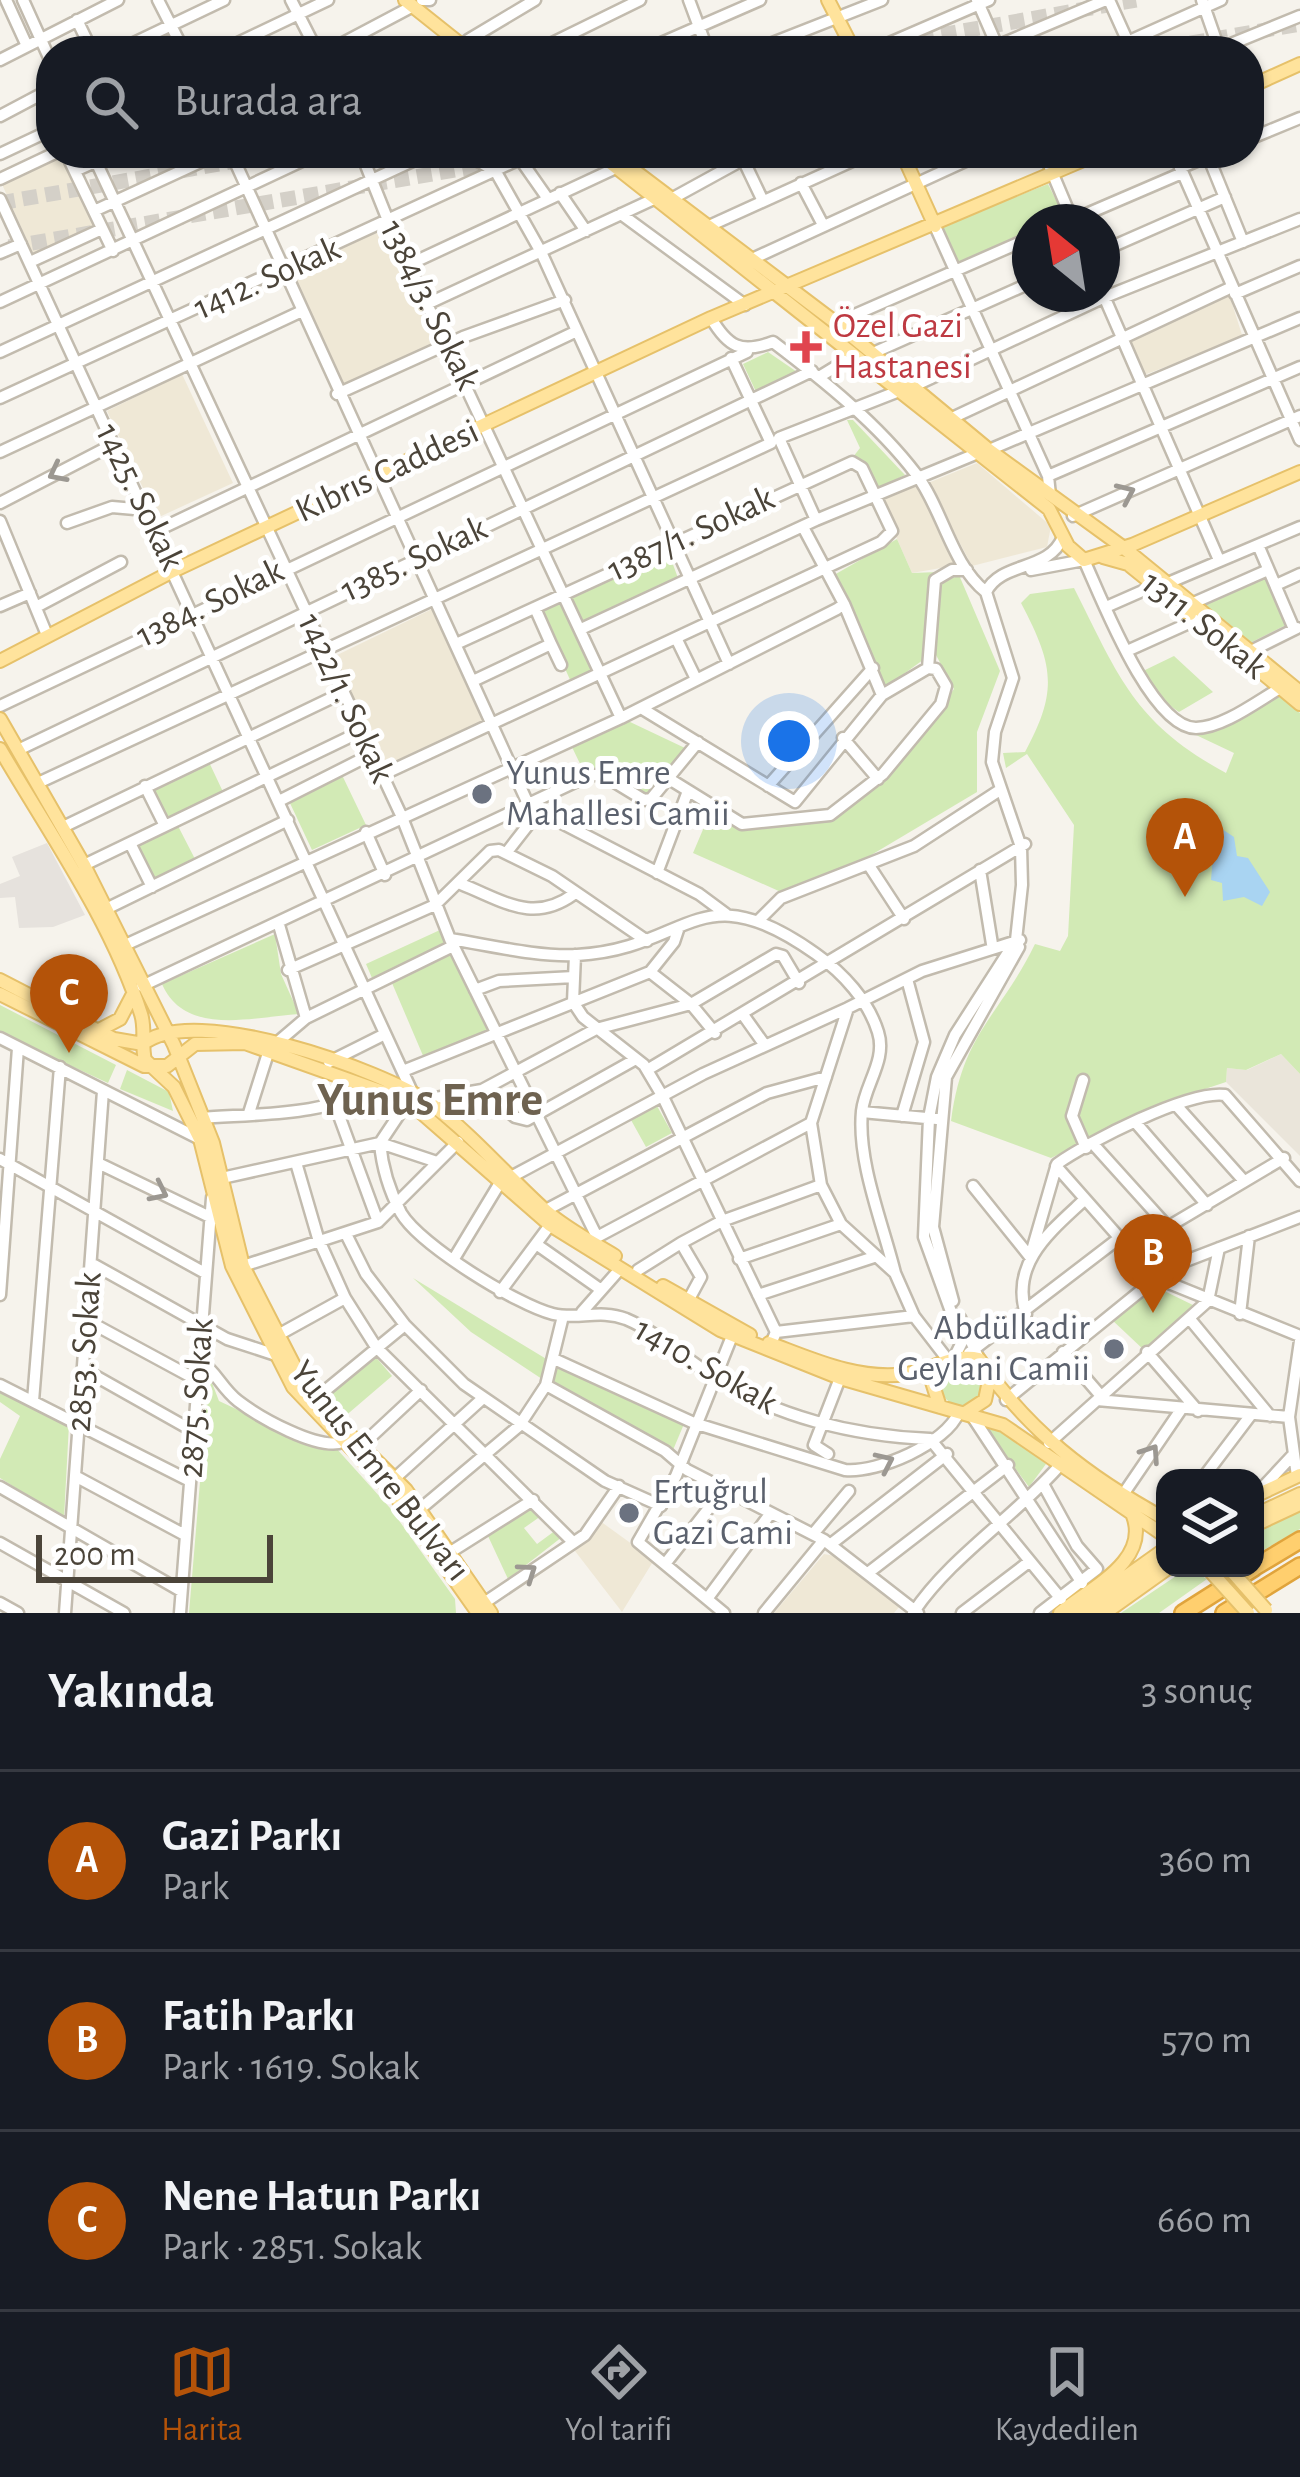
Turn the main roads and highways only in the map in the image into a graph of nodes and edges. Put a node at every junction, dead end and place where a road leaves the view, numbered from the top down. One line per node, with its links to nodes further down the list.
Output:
1 (828, 0): 4 (main road)
2 (419, 1): 3 (main road)
3 (456, 36)
4 (846, 36)
5 (1300, 64): 6 (main road)
6 (1264, 80)
7 (625, 168): 12 (main road)
8 (627, 168): 12 (main road)
9 (909, 168): 11 (main road)
10 (1065, 168): 11 (main road, Kıbrıs Caddesi)
11 (935, 226): 12 (main road, Kıbrıs Caddesi)
12 (785, 289): 13 (main road); 13 (main road); 22 (main road, Kıbrıs Caddesi)
13 (983, 452): 15 (main road, 1311. Sokak); 18 (main road)
14 (1300, 472): 17 (main road)
15 (1076, 519): 16 (main road, 1311. Sokak); 18 (main road)
16 (1104, 536): 17 (main road); 19 (main road, 1311. Sokak)
17 (1151, 536): 19 (main road)
18 (1064, 537): 20 (main road)
19 (1124, 548): 20 (main road); 21 (main road, 1311. Sokak)
20 (1102, 556): 21 (main road, 1311. Sokak)
21 (1162, 584): 23 (main road, 1311. Sokak); 23 (main road, 1311. Sokak)
22 (0, 661)
23 (1293, 684): 24 (main road, 1311. Sokak)
24 (1300, 704)
25 (0, 718): 28 (main road)
26 (0, 749): 28 (main road)
27 (0, 980): 30 (main road)
28 (137, 989): 30 (main road); 31 (main road); 32 (main road)
29 (0, 994): 35 (main road)
30 (98, 1030): 32 (main road)
31 (166, 1034): 32 (main road); 33 (main road); 34 (main road)
32 (143, 1044): 35 (main road)
33 (274, 1046): 34 (main road); 36 (main road); 36 (main road)
34 (177, 1057): 35 (main road); 38 (main road, Yunus Emre Bulvarı)
35 (154, 1067): 38 (main road, Yunus Emre Bulvarı)
36 (415, 1098): 37 (main road); 37 (main road)
37 (506, 1179): 39 (main road)
38 (218, 1180): 64 (main road, Yunus Emre Bulvarı); 64 (main road, Yunus Emre Bulvarı)
39 (548, 1218): 40 (main road); 43 (main road)
40 (954, 1358): 41 (main road); 43 (main road)
41 (983, 1359): 42 (main road); 44 (main road)
42 (1006, 1400): 44 (main road); 50 (main road)
43 (941, 1408): 44 (main road)
44 (970, 1415): 51 (main road)
45 (1299, 1478): 46 (main road)
46 (1264, 1493)
47 (1300, 1494): 49 (main road)
48 (1300, 1504): 52 (main road)
49 (1264, 1511)
50 (1156, 1514)
51 (1132, 1515): 53 (main road); 63 (main road)
52 (1264, 1521)
53 (1156, 1530)
54 (1300, 1540): 56 (highway)
55 (1156, 1555): 66 (main road)
56 (1264, 1562)
57 (1156, 1565): 67 (main road)
58 (1300, 1566): 70 (highway)
59 (1156, 1577): 68 (main road)
60 (1214, 1577): 71 (main road, bridge)
61 (1237, 1577): 65 (main road, bridge)
62 (1241, 1577): 69 (highway)
63 (1061, 1606)
64 (478, 1608)
65 (1267, 1611)
66 (1075, 1613)
67 (1090, 1613)
68 (1106, 1613)
69 (1183, 1613)
70 (1224, 1613)
71 (1248, 1613)

